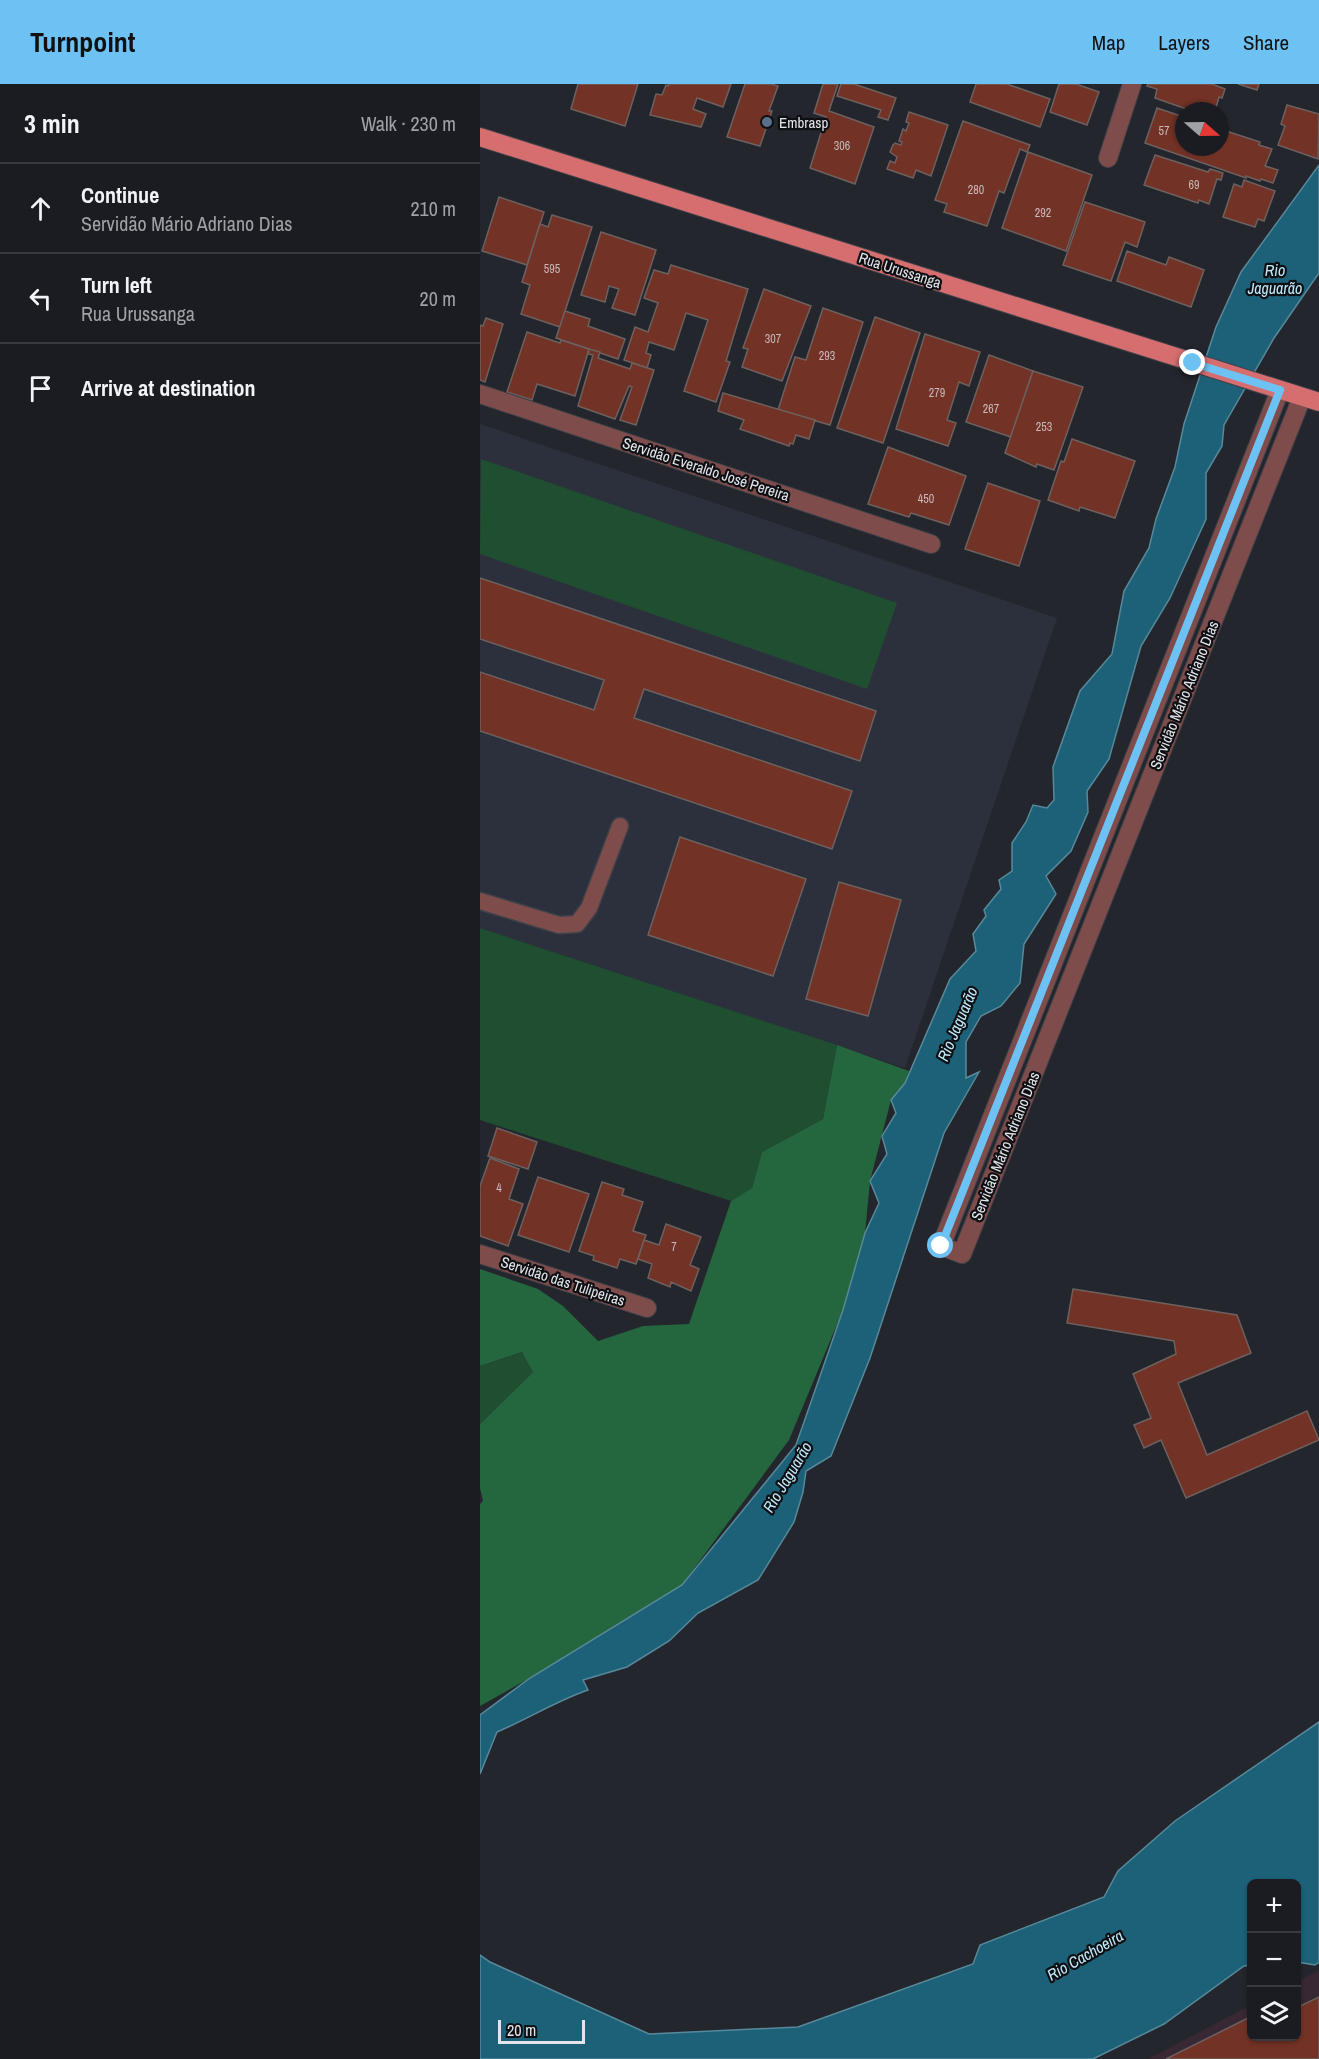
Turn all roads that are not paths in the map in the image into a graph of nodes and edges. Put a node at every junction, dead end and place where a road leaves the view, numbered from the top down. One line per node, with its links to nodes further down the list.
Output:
1 (1132, 84): 3 (street)
2 (480, 137): 4 (main road, Rua Urussanga)
3 (1108, 158)
4 (1273, 388): 6 (main road, Rua Urussanga); 6 (street, Servidão Mário Adriano Dias)
5 (480, 394): 7 (street, Servidão Everaldo José Pereira)
6 (1310, 400)
7 (931, 544)
8 (620, 826): 9 (lane)
9 (480, 901)
10 (480, 1254): 11 (street, Servidão das Tulipeiras)
11 (647, 1308)

